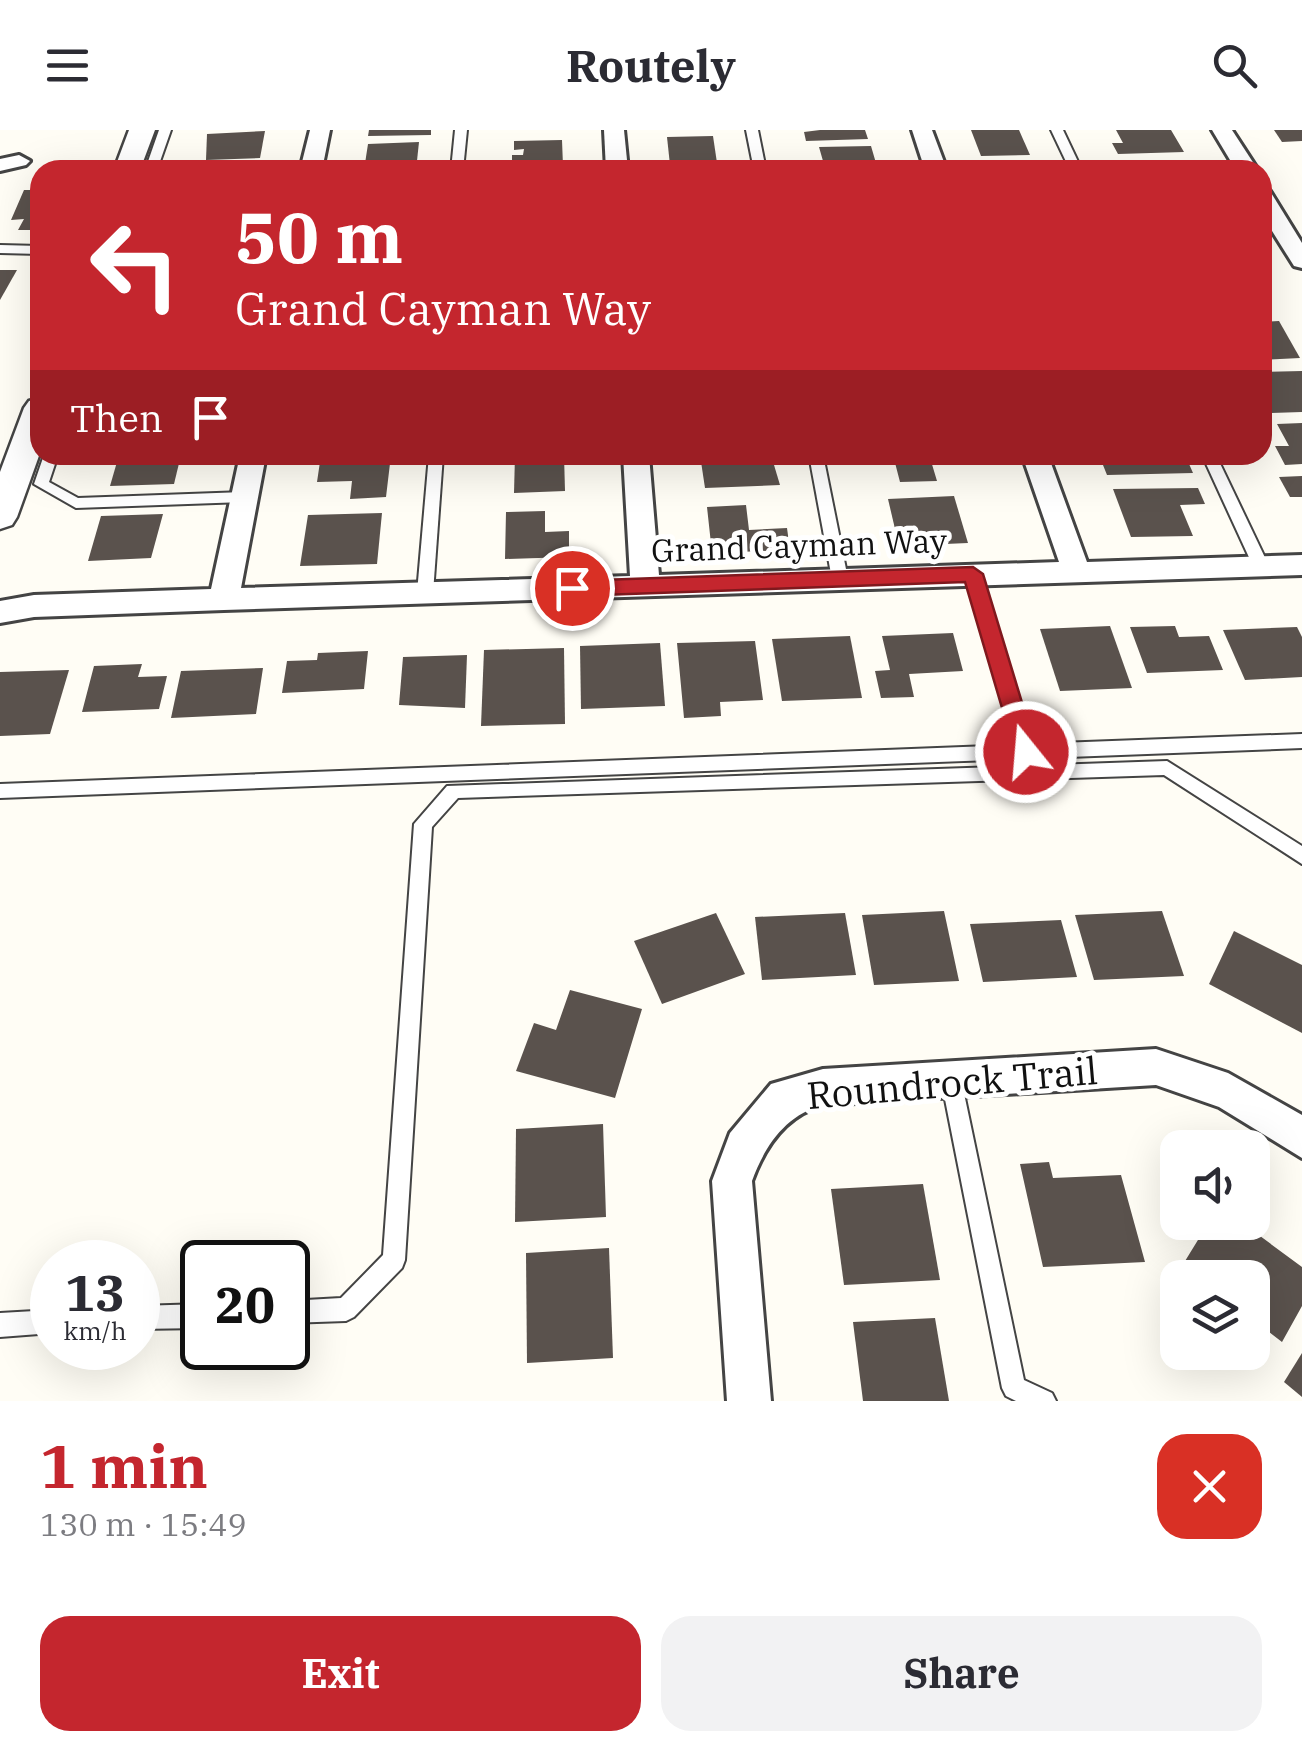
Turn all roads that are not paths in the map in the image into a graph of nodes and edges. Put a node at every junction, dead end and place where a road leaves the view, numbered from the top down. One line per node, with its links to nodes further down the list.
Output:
1 (142, 130): 10 (street)
2 (165, 130): 11 (lane)
3 (320, 130): 12 (street)
4 (460, 130): 13 (lane)
5 (614, 130): 14 (street)
6 (752, 130): 15 (lane)
7 (922, 130): 16 (street)
8 (1057, 130): 17 (lane)
9 (1222, 130): 18 (street)
10 (131, 160)
11 (154, 160)
12 (313, 160)
13 (458, 160)
14 (616, 160)
15 (758, 160)
16 (932, 160)
17 (1071, 160)
18 (1240, 160)
19 (1272, 212): 22 (street)
20 (0, 249): 21 (lane)
21 (30, 250)
22 (1302, 261)
23 (30, 434): 32 (street)
24 (48, 465): 31 (lane)
25 (251, 465): 31 (street)
26 (435, 465): 39 (lane)
27 (637, 465): 38 (street)
28 (818, 465): 37 (lane)
29 (1039, 465): 35 (street)
30 (1215, 465): 34 (lane)
31 (244, 498): 40 (street)
32 (2, 505)
33 (1302, 564): 34 (street, Grand Cayman Way)
34 (1262, 566): 35 (street, Grand Cayman Way)
35 (1076, 571): 36 (street, Grand Cayman Way)
36 (973, 574): 37 (street, Grand Cayman Way); 43 (lane)
37 (840, 579): 38 (street, Grand Cayman Way)
38 (646, 586): 39 (street, Grand Cayman Way)
39 (425, 592): 40 (street, Grand Cayman Way)
40 (224, 598): 41 (street, Grand Cayman Way)
41 (0, 612)
42 (1302, 741): 43 (lane)
43 (1026, 752): 44 (lane)
44 (0, 791)
45 (1302, 856): 48 (lane)
46 (951, 1079): 47 (street, Roundrock Trail); 51 (street, Roundrock Trail); 52 (lane)
47 (1302, 1139)
48 (310, 1311)
49 (30, 1323): 50 (lane)
50 (0, 1324)
51 (749, 1401)
52 (1044, 1401)

